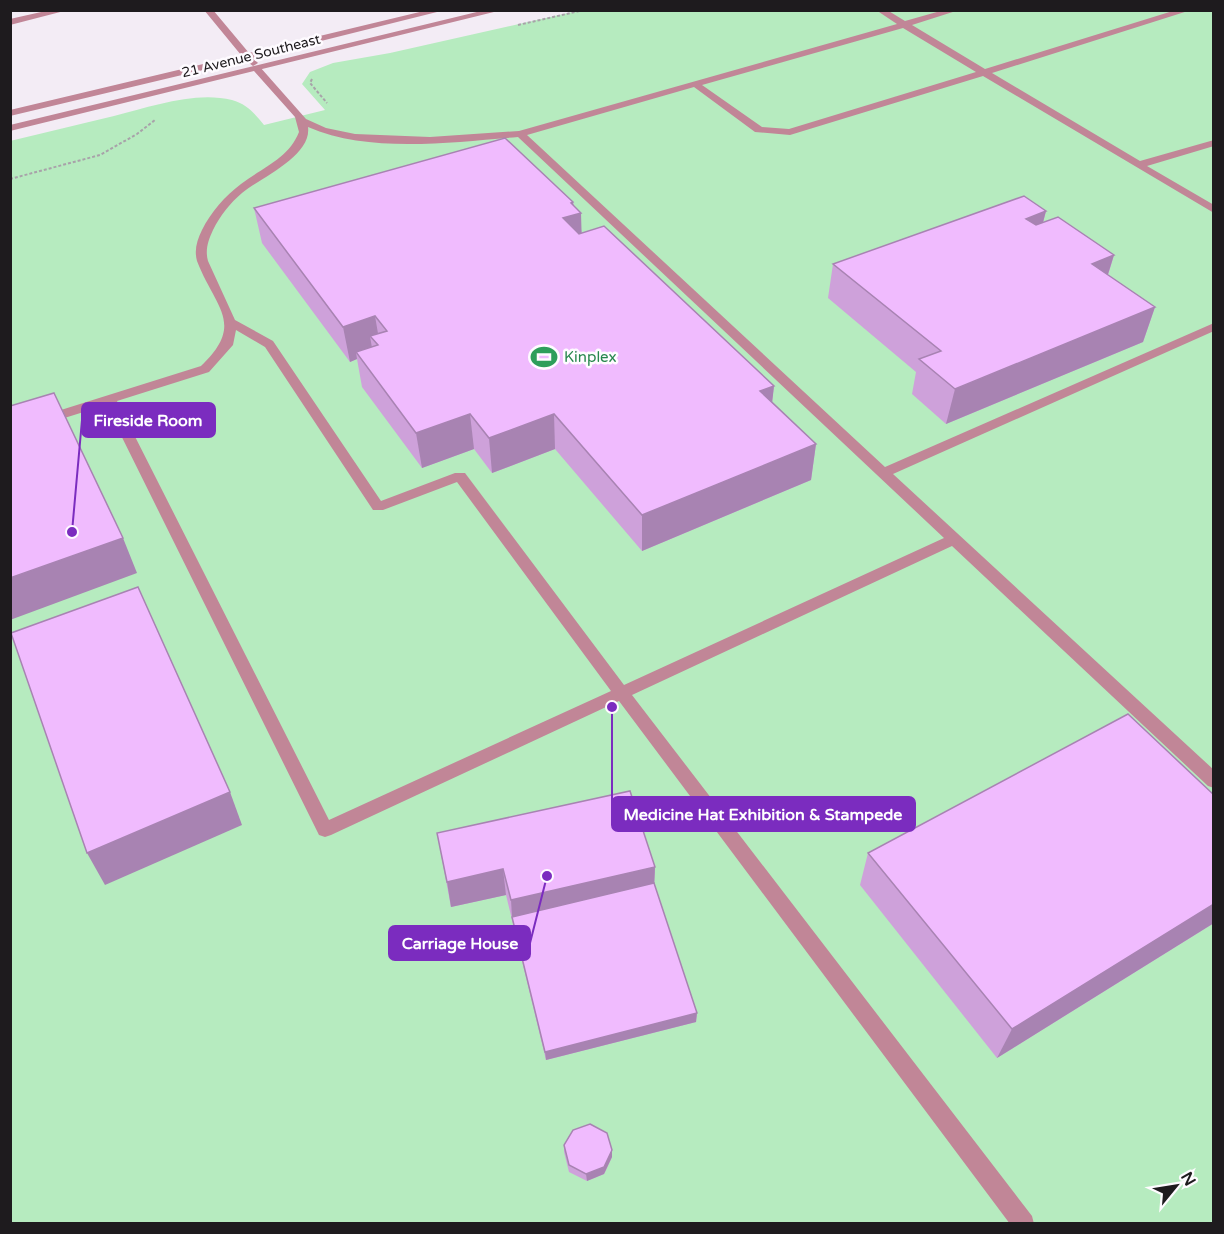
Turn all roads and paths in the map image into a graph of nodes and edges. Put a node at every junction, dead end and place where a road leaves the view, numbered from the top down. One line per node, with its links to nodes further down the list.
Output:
1 (64, 10): 8 (street)
2 (207, 10): 10 (street)
3 (441, 10): 10 (street, 21 Avenue Southeast)
4 (498, 10): 11 (street, 21 Avenue Southeast)
5 (880, 10): 9 (street)
6 (955, 10): 9 (street)
7 (1186, 10): 12 (street)
8 (10, 22)
9 (905, 25): 12 (street); 13 (street)
10 (247, 57): 11 (street); 14 (street, 21 Avenue Southeast)
11 (258, 69): 16 (street); 17 (street, 21 Avenue Southeast)
12 (984, 72): 13 (street); 20 (street)
13 (695, 84): 18 (street)
14 (10, 113)
15 (155, 120): 21 (path)
16 (302, 122): 18 (street); 23 (street)
17 (10, 128)
18 (520, 134): 27 (street)
19 (1212, 144): 20 (street)
20 (1138, 165): 22 (street)
21 (10, 178)
22 (1214, 210)
23 (231, 323): 25 (street); 29 (street)
24 (1214, 326): 27 (street)
25 (110, 399): 26 (street); 29 (street)
26 (10, 431)
27 (885, 472): 28 (street)
28 (956, 538): 29 (street); 30 (street)
29 (621, 692): 31 (street)
30 (1214, 781)
31 (1024, 1224)

